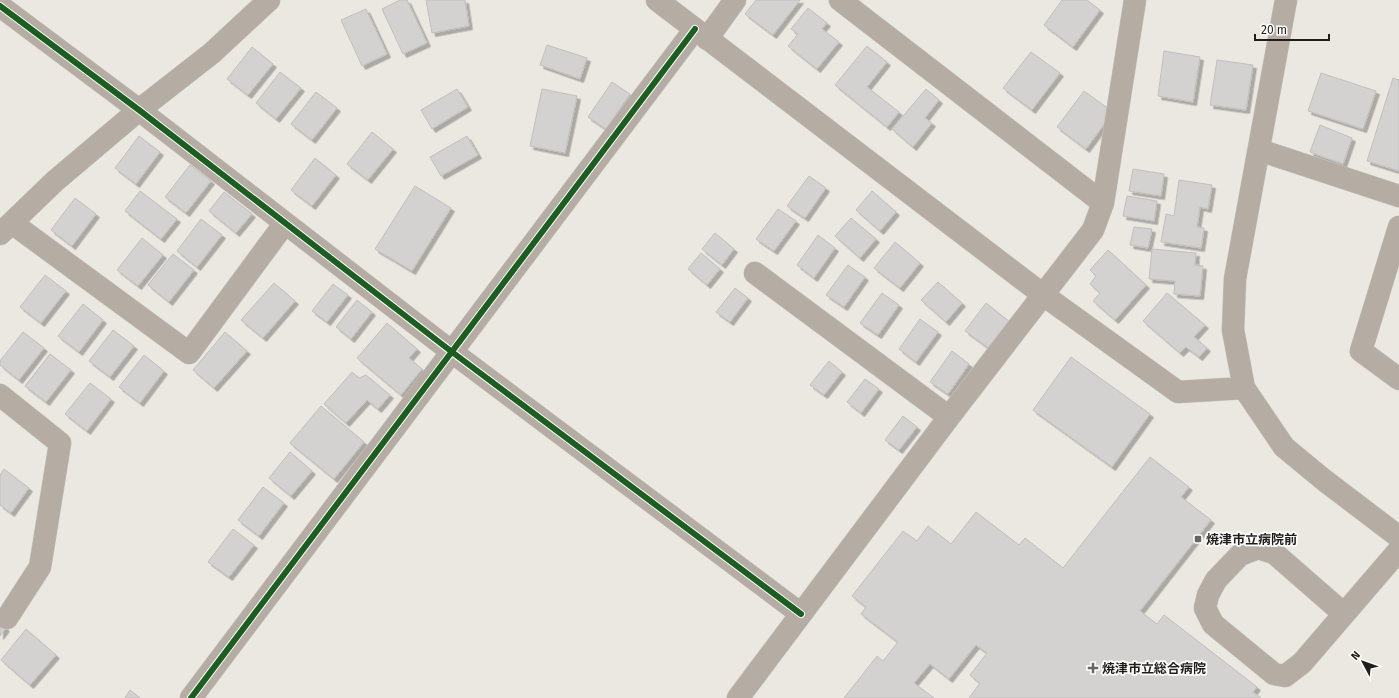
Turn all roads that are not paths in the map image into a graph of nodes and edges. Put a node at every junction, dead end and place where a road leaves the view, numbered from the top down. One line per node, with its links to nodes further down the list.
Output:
1 (269, 0): 9 (street)
2 (657, 0): 8 (street)
3 (735, 0): 8 (street)
4 (840, 0): 12 (street)
5 (1135, 0): 12 (street)
6 (1286, 0): 10 (street)
7 (0, 6): 9 (street)
8 (701, 34): 17 (street); 18 (street)
9 (139, 110): 13 (street); 15 (street)
10 (1259, 150): 11 (street); 20 (street)
11 (1399, 196)
12 (1103, 203): 17 (street)
13 (285, 223): 15 (street); 18 (street)
14 (1399, 227): 19 (street)
15 (6, 229)
16 (755, 273): 22 (street)
17 (1042, 294): 20 (street); 22 (street)
18 (452, 352): 25 (street); 28 (street)
19 (1399, 379)
20 (1244, 388): 23 (street)
21 (0, 396): 27 (street)
22 (949, 417): 25 (street)
23 (1399, 537)
24 (1399, 550): 26 (street)
25 (801, 614): 29 (street)
26 (1344, 614): 26 (street)
27 (7, 618)
28 (191, 698)
29 (738, 698)

